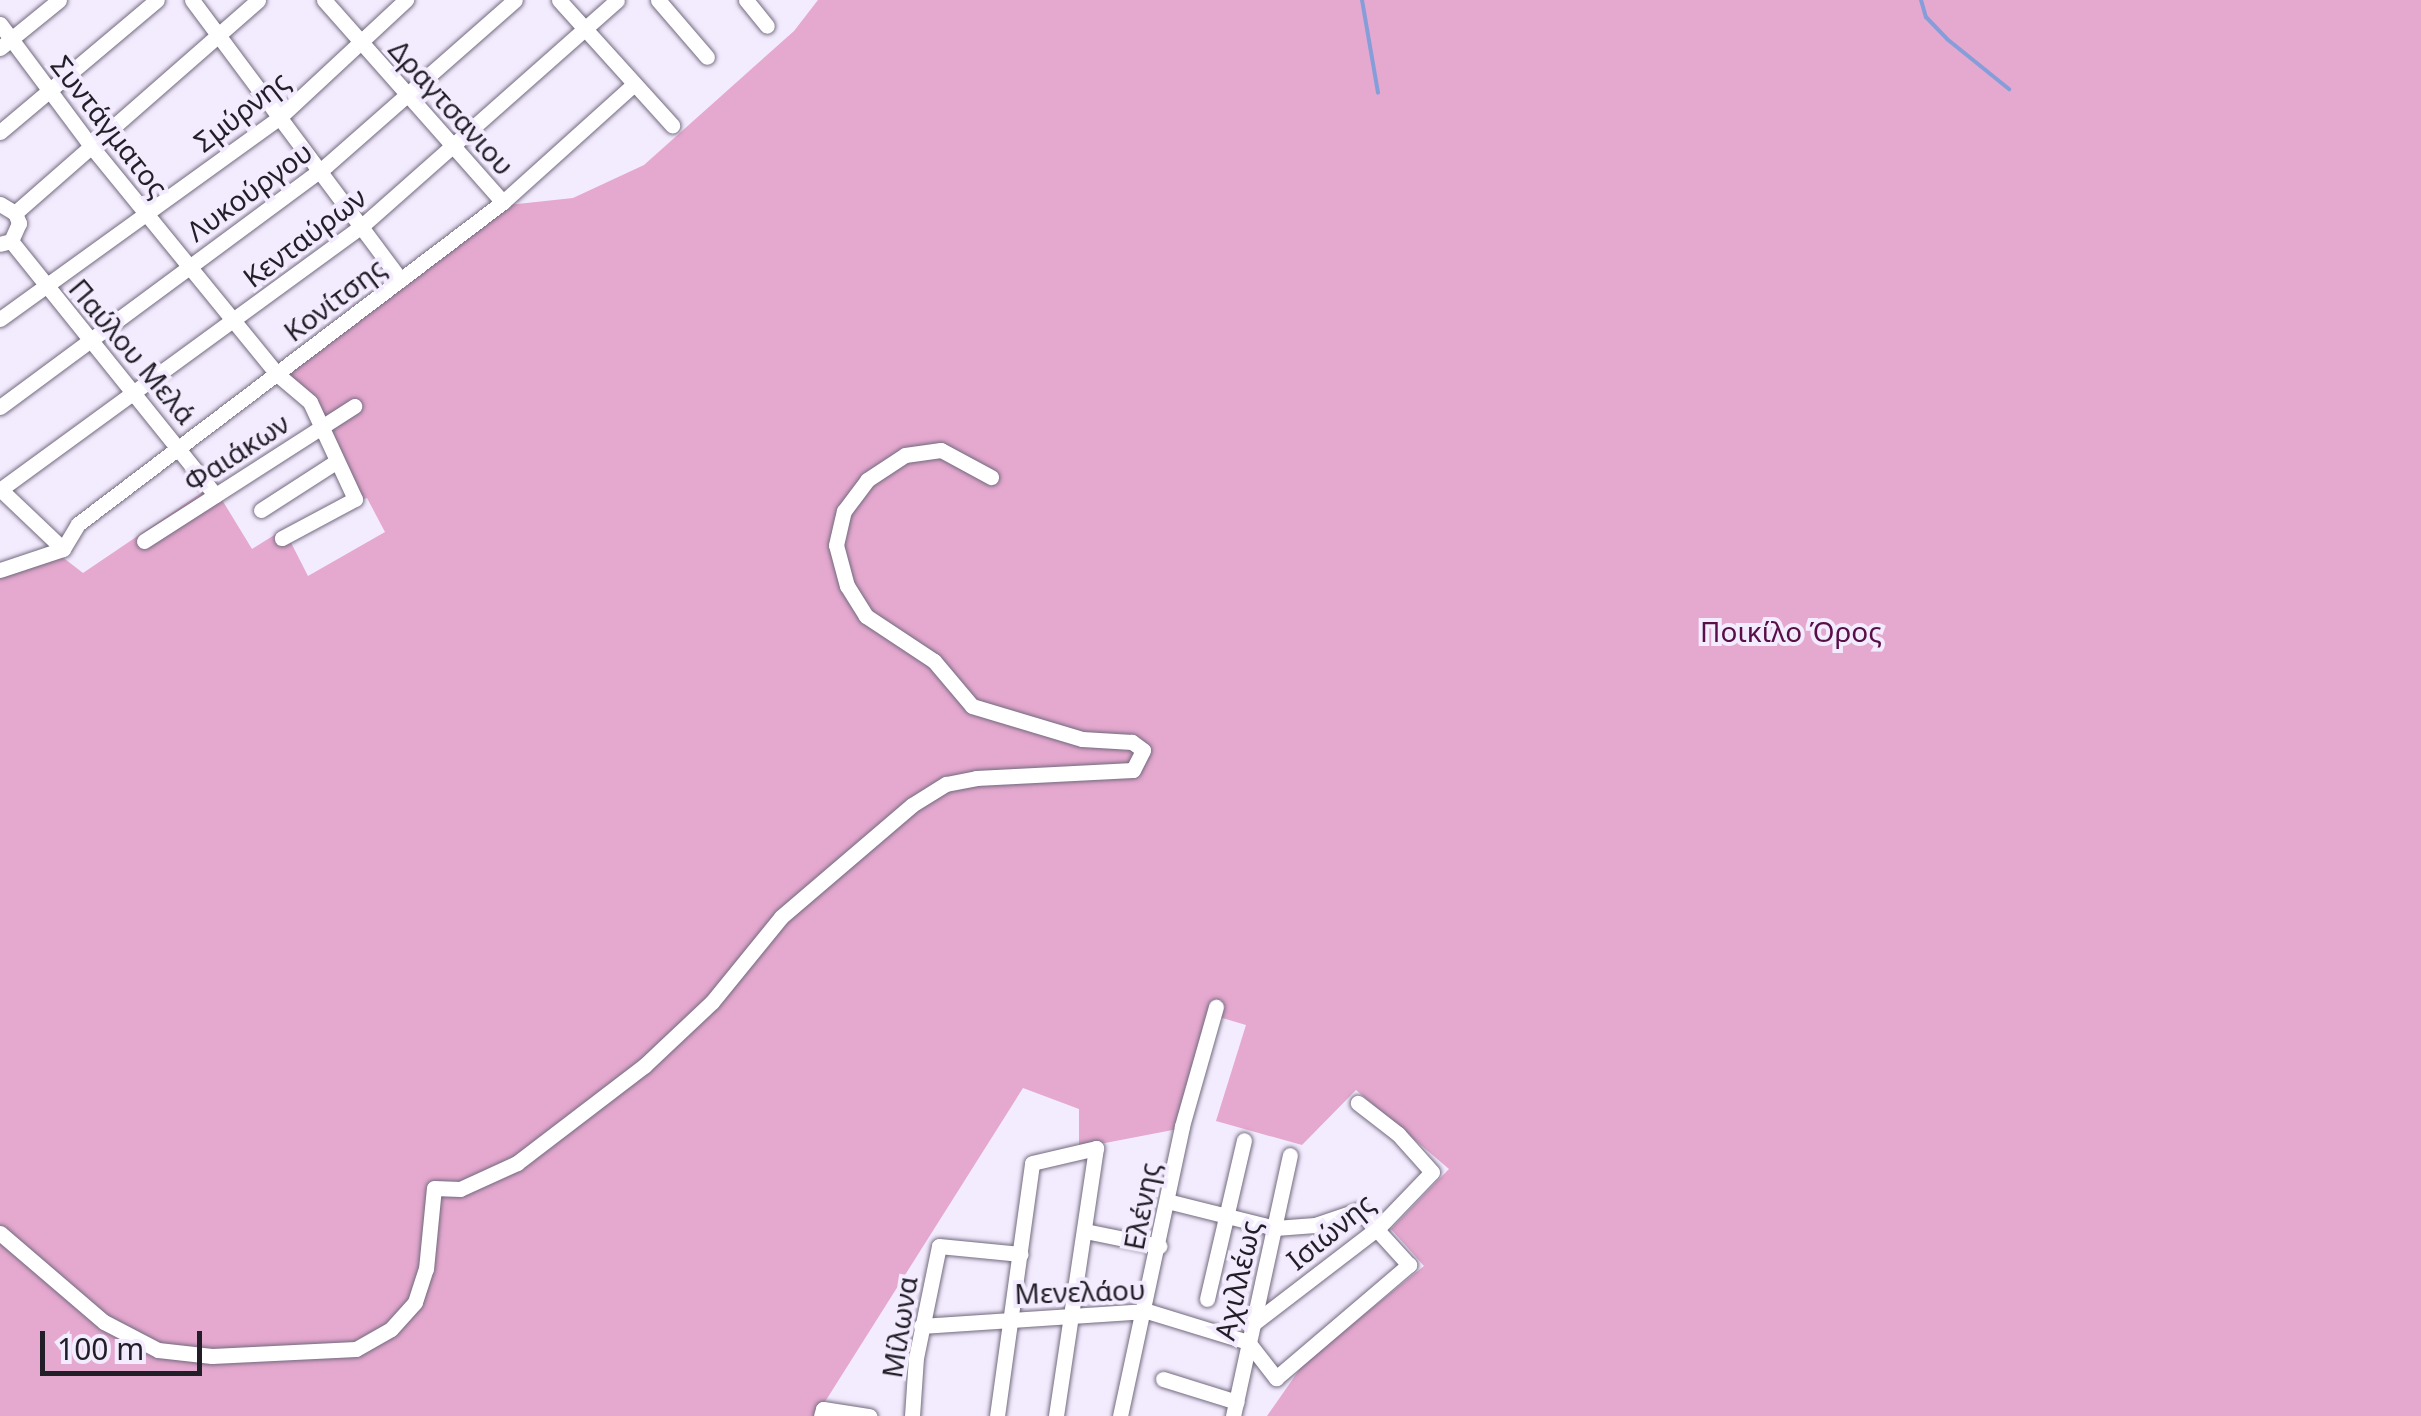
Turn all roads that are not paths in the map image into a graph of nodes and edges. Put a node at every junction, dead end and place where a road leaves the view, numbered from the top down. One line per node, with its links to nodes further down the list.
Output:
1 (59, 0): 17 (street)
2 (157, 0): 20 (street)
3 (192, 0): 15 (street)
4 (258, 0): 15 (street)
5 (324, 0): 16 (street, Δραγτσανιου)
6 (406, 0): 16 (street, Σμύρνης)
7 (515, 0): 21 (street, Λυκούργου)
8 (559, 0): 13 (street)
9 (617, 0): 13 (street, Κενταύρων)
10 (658, 0): 18 (street)
11 (746, 0): 14 (street)
12 (0, 24): 17 (street, Συντάγματος)
13 (585, 26): 19 (street); 26 (street, Κενταύρων)
14 (767, 26)
15 (217, 36): 22 (street); 25 (street)
16 (362, 41): 21 (street, Δραγτσανιου); 22 (street, Σμύρνης)
17 (6, 43): 20 (street, Συντάγματος)
18 (707, 58)
19 (634, 84): 23 (street); 28 (street, Κονίτσης)
20 (49, 90): 24 (street); 25 (street, Συντάγματος)
21 (406, 98): 26 (street, Δραγτσανιου); 27 (street, Λυκούργου)
22 (281, 116): 27 (street); 31 (street, Σμύρνης)
23 (672, 125)
24 (0, 132)
25 (91, 146): 30 (street); 31 (street, Συντάγματος)
26 (456, 149): 28 (street, Δραγτσανιου); 32 (street, Κενταύρων)
27 (319, 171): 32 (street); 34 (street, Λυκούργου)
28 (503, 202): 35 (street, Κονίτσης)
29 (0, 204): 30 (street)
30 (16, 212): 33 (street)
31 (148, 214): 34 (street, Συντάγματος); 36 (street, Σμύρνης)
32 (363, 225): 35 (street); 38 (street, Κενταύρων)
33 (5, 242): 36 (street, Παύλου Μελά)
34 (192, 265): 38 (street, Συντάγματος); 39 (street, Λυκούργου)
35 (402, 280): 40 (street, Κονίτσης)
36 (46, 286): 37 (street, Σμύρνης); 39 (street, Παύλου Μελά)
37 (0, 319)
38 (234, 321): 40 (street, Συντάγματος); 41 (street, Κενταύρων)
39 (94, 340): 41 (street, Παύλου Μελά); 43 (street, Λυκούργου)
40 (277, 374): 44 (street, Συντάγματος); 45 (street, Κονίτσης)
41 (136, 393): 45 (street, Παύλου Μελά); 48 (street, Κενταύρων)
42 (354, 406): 44 (street, Φαιάκων)
43 (0, 407)
44 (320, 428): 46 (street, Συντάγματος); 49 (street, Φαιάκων)
45 (178, 443): 49 (street, Παύλου Μελά); 53 (street, Κονίτσης)
46 (334, 463): 50 (street); 51 (street, Συντάγματος)
47 (991, 476): 64 (street)
48 (0, 490): 53 (street)
49 (215, 495): 52 (street, Φαιάκων)
50 (261, 510)
51 (282, 538)
52 (144, 541)
53 (63, 549): 54 (street)
54 (0, 570)
55 (1216, 1006): 59 (street, Ελένης)
56 (1358, 1103): 61 (street, Ισιώνης)
57 (1244, 1140): 60 (street)
58 (1290, 1154): 62 (street, Αχιλλέως)
59 (1168, 1201): 60 (street); 65 (street, Ελένης)
60 (1226, 1216): 62 (street); 67 (street)
61 (1378, 1227): 62 (street); 71 (street, Ισιώνης); 73 (street)
62 (1275, 1228): 71 (street, Αχιλλέως)
63 (1086, 1231): 65 (street); 66 (street); 69 (street)
64 (0, 1233)
65 (1159, 1246): 68 (street, Ελένης)
66 (1021, 1254): 70 (street); 72 (street, Μίλωνα)
67 (1207, 1299)
68 (1147, 1310): 69 (street, Μενελάου); 73 (street, Μενελάου); 81 (street, Ελένης)
69 (1070, 1317): 70 (street, Μενελάου); 80 (street)
70 (1014, 1318): 72 (street, Μενελάου); 79 (street)
71 (1254, 1323): 73 (street, Αχιλλέως)
72 (922, 1326): 78 (street, Μίλωνα)
73 (1248, 1342): 75 (street, Αχιλλέως)
74 (1163, 1379): 75 (street)
75 (1235, 1409)
76 (822, 1413): 77 (street)
77 (869, 1416)
78 (912, 1416)
79 (997, 1416)
80 (1056, 1416)
81 (1120, 1416)

